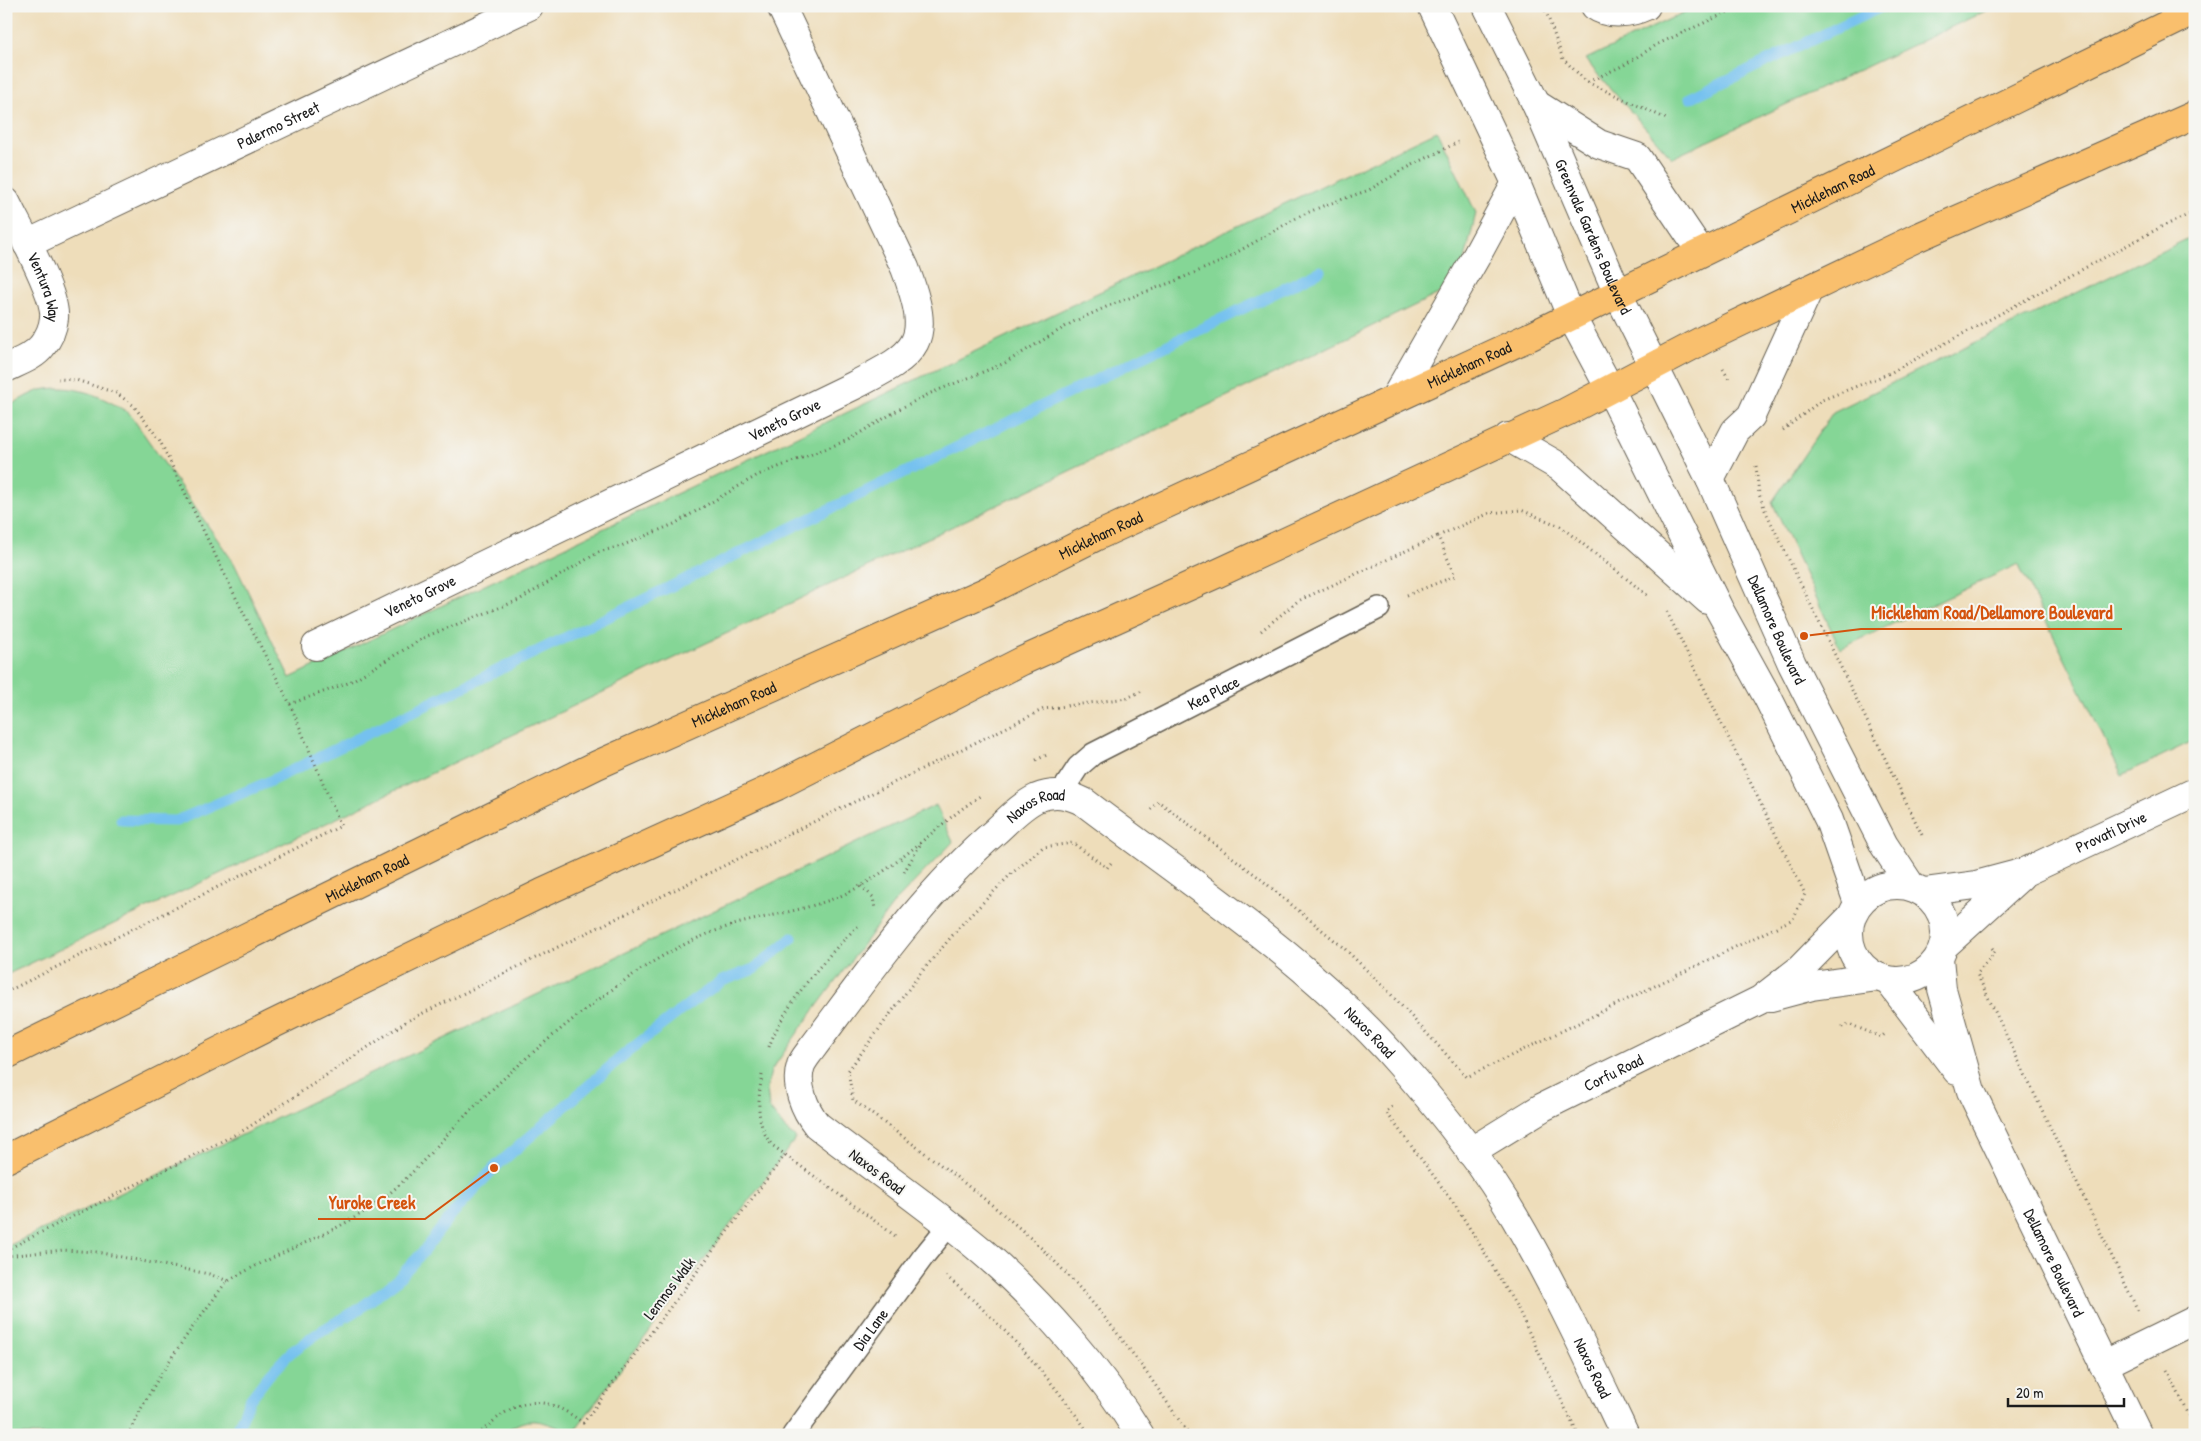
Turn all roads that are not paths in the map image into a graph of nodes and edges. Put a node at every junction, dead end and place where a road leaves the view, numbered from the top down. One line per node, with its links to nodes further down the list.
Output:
1 (529, 6): 12 (street, Palermo Street)
2 (781, 6): 25 (street, Veneto Grove)
3 (1432, 6): 10 (street)
4 (1487, 6): 8 (street, Greenvale Gardens Boulevard)
5 (1594, 6): 6 (street)
6 (1646, 6)
7 (2195, 11): 13 (main road, Mickleham Road)
8 (1536, 104): 13 (street); 15 (street, Greenvale Gardens Boulevard)
9 (2195, 116): 14 (main road)
10 (1516, 183): 16 (street); 20 (street)
11 (6, 202): 12 (street, Ventura Way)
12 (27, 244): 17 (street, Ventura Way)
13 (1701, 252): 15 (main road, Mickleham Road)
14 (1809, 289): 18 (main road); 22 (street)
15 (1618, 294): 16 (main road, Mickleham Road); 18 (street, Greenvale Gardens Boulevard)
16 (1571, 316): 19 (street); 20 (main road, Mickleham Road)
17 (12, 365)
18 (1654, 367): 19 (main road); 22 (street, Dellamore Boulevard)
19 (1610, 390): 21 (main road); 24 (street)
20 (1395, 398): 34 (main road, Mickleham Road)
21 (1508, 437): 24 (street); 37 (main road)
22 (1710, 479): 29 (street, Dellamore Boulevard)
23 (1379, 608): 27 (lane, Kea Place)
24 (1718, 609): 30 (street)
25 (316, 646)
26 (2195, 792): 28 (street, Provati Drive)
27 (1061, 793): 36 (street, Naxos Road); 38 (street, Naxos Road)
28 (2025, 872): 29 (street, Provati Drive); 31 (street, Provati Drive)
29 (1917, 889): 30 (street); 31 (street)
30 (1854, 910): 32 (street); 33 (street, Corfu Road)
31 (1941, 952): 32 (street); 35 (street, Dellamore Boulevard)
32 (1883, 979): 33 (street, Corfu Road); 35 (street, Dellamore Boulevard)
33 (1760, 1000): 36 (street, Corfu Road)
34 (6, 1055)
35 (1971, 1091): 40 (street, Dellamore Boulevard)
36 (1470, 1152): 43 (street, Naxos Road)
37 (6, 1159)
38 (949, 1225): 41 (lane, Dia Lane); 42 (street, Naxos Road)
39 (2195, 1320): 40 (street)
40 (2104, 1365): 44 (street, Dellamore Boulevard)
41 (793, 1435)
42 (1140, 1435)
43 (1624, 1435)
44 (2138, 1435)

